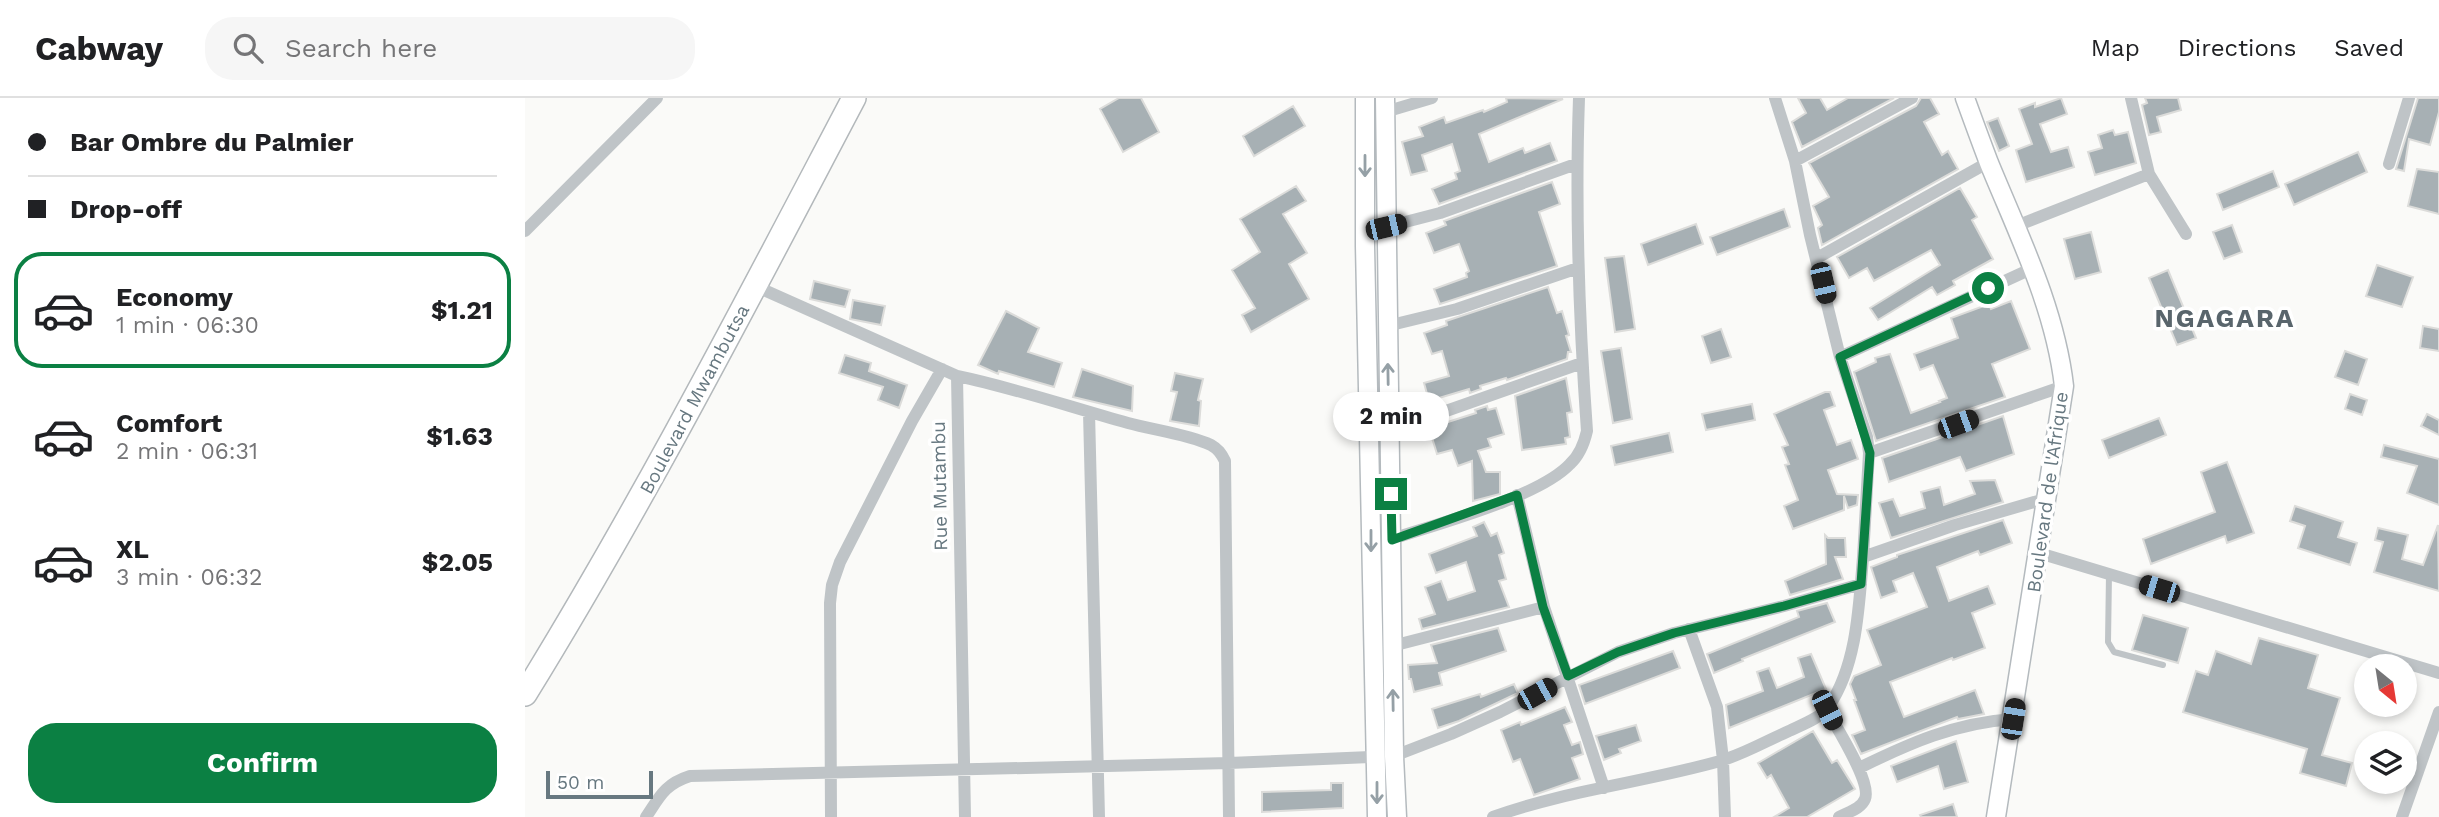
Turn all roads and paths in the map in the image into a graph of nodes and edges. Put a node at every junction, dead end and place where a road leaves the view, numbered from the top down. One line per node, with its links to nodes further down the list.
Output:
1 (657, 98): 19 (street)
2 (854, 98): 24 (highway, Boulevard Mwambutsa)
3 (1365, 98): 51 (street, one-way to 51)
4 (1432, 98): 11 (street)
5 (1579, 98): 14 (street)
6 (1775, 98): 12 (street)
7 (1912, 98): 12 (street)
8 (1965, 98): 13 (street, Boulevard de l'Afrique)
9 (2131, 98): 16 (street)
10 (2409, 98): 15 (street)
11 (1385, 105): 18 (street)
12 (1795, 161): 21 (street)
13 (1989, 162): 17 (street, Boulevard de l'Afrique); 21 (street)
14 (1576, 164): 18 (street); 22 (street)
15 (2389, 164)
16 (2149, 174): 17 (street); 20 (street)
17 (2016, 226): 23 (street, Boulevard de l'Afrique)
18 (1386, 227): 25 (street)
19 (525, 231)
20 (2186, 234)
21 (1817, 258): 26 (street)
22 (1579, 268): 25 (street); 27 (street)
23 (2033, 268): 26 (street); 30 (street, Boulevard de l'Afrique)
24 (755, 286): 28 (street); 47 (highway, Boulevard Mwambutsa)
25 (1387, 326): 32 (street, one-way to 25)
26 (1840, 357): 33 (street)
27 (1582, 363): 32 (street); 34 (street)
28 (942, 369): 29 (street); 57 (street)
29 (957, 376): 31 (street); 55 (street, Rue Mutambu)
30 (2064, 386): 33 (street); 35 (street, Boulevard de l'Afrique)
31 (1089, 412): 53 (street); 54 (street)
32 (1389, 426): 36 (street)
33 (1870, 453): 38 (street)
34 (1517, 495): 36 (street); 41 (street)
35 (2048, 498): 37 (street, Boulevard de l'Afrique); 38 (street)
36 (1392, 540): 43 (street)
37 (2039, 553): 39 (street); 50 (street, Boulevard de l'Afrique)
38 (1863, 557): 40 (street)
39 (2109, 573): 44 (lane); 45 (street)
40 (1861, 584): 42 (street); 48 (street)
41 (1543, 607): 43 (street); 46 (street)
42 (1689, 629): 46 (street); 52 (street)
43 (1392, 646): 51 (street, one-way to 43)
44 (2163, 665)
45 (2439, 673)
46 (1568, 676): 51 (street); 58 (street)
47 (525, 694)
48 (1827, 710): 52 (street); 56 (street)
49 (2439, 712): 59 (street)
50 (2013, 719): 56 (street); 70 (street, Boulevard de l'Afrique)
51 (1385, 757): 53 (street); 65 (street, one-way to 65); 66 (street)
52 (1723, 760): 58 (street); 68 (street)
53 (1229, 763): 54 (street); 64 (street)
54 (1100, 766): 55 (street); 63 (street)
55 (964, 768): 57 (street); 62 (street, Rue Mutambu)
56 (1859, 768): 69 (street)
57 (830, 773): 60 (street); 61 (street)
58 (1604, 788): 67 (street)
59 (2406, 816)
60 (646, 817)
61 (831, 817)
62 (965, 817)
63 (1099, 817)
64 (1229, 817)
65 (1377, 817)
66 (1397, 817)
67 (1493, 817)
68 (1725, 817)
69 (1839, 817)
70 (1996, 817)

